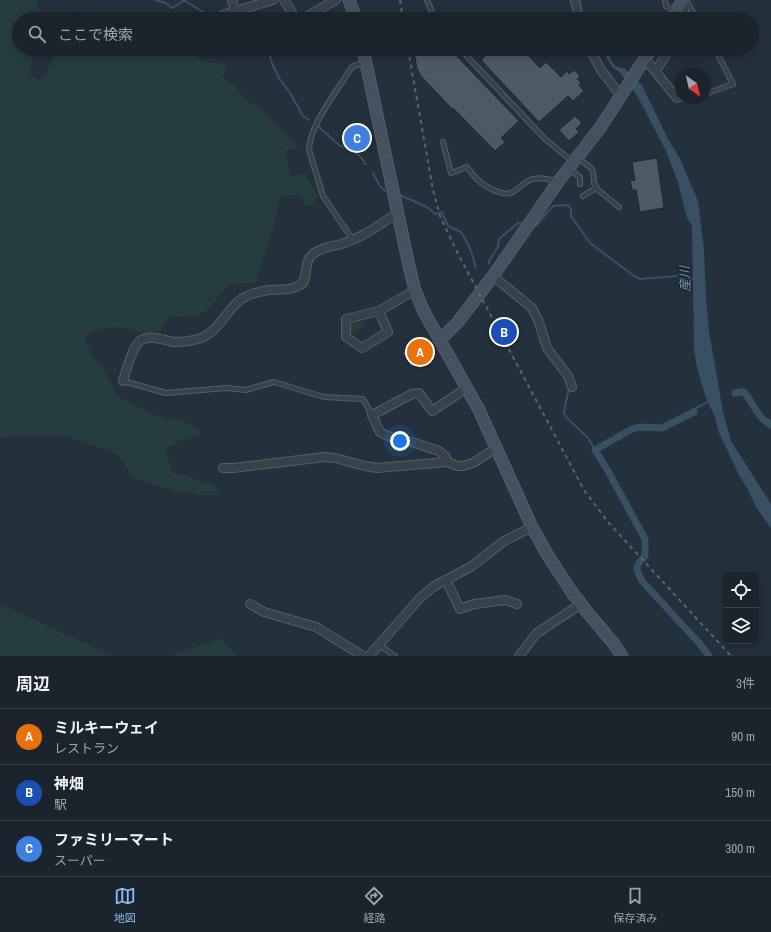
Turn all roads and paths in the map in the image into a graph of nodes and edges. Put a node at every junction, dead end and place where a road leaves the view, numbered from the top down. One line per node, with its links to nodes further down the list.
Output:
1 (232, 0): 10 (street)
2 (273, 0): 10 (street)
3 (284, 0): 12 (street)
4 (336, 0): 13 (street)
5 (349, 0): 14 (street)
6 (427, 0): 15 (lane)
7 (575, 0): 16 (street)
8 (665, 0): 17 (lane)
9 (685, 0): 18 (street); 19 (lane)
10 (235, 11): 11 (street)
11 (232, 12)
12 (292, 12)
13 (315, 12)
14 (353, 12)
15 (432, 12)
16 (578, 12)
17 (671, 12)
18 (679, 12)
19 (693, 12)
20 (365, 56): 27 (street)
21 (467, 56): 33 (lane)
22 (594, 56): 30 (street)
23 (647, 56): 26 (street)
24 (665, 56): 28 (street)
25 (719, 56): 29 (lane)
26 (644, 60): 28 (street); 30 (street)
27 (366, 62): 39 (street); 40 (lane)
28 (656, 71): 31 (street)
29 (711, 92)
30 (622, 94): 33 (street)
31 (675, 97)
32 (443, 142): 34 (lane)
33 (573, 163): 34 (street); 35 (lane); 36 (lane)
34 (558, 182): 41 (street)
35 (580, 184)
36 (596, 188): 37 (lane); 38 (lane)
37 (583, 196)
38 (619, 207)
39 (398, 213): 40 (street); 42 (street)
40 (354, 240): 45 (street)
41 (492, 276): 44 (street); 46 (street)
42 (415, 290): 43 (street); 44 (street)
43 (379, 311): 43 (street)
44 (440, 340): 47 (street)
45 (123, 381): 48 (lane)
46 (572, 387)
47 (467, 388): 48 (street); 49 (street)
48 (372, 415): 50 (street)
49 (496, 448): 50 (street); 52 (street)
50 (447, 462): 51 (street)
51 (223, 468)
52 (532, 527): 53 (street); 56 (street)
53 (446, 580): 55 (street); 57 (street)
54 (250, 604): 58 (street)
55 (517, 604)
56 (581, 604): 61 (street); 62 (street)
57 (379, 645): 59 (street); 60 (lane)
58 (363, 656)
59 (370, 656)
60 (395, 656)
61 (519, 656)
62 (622, 656)

